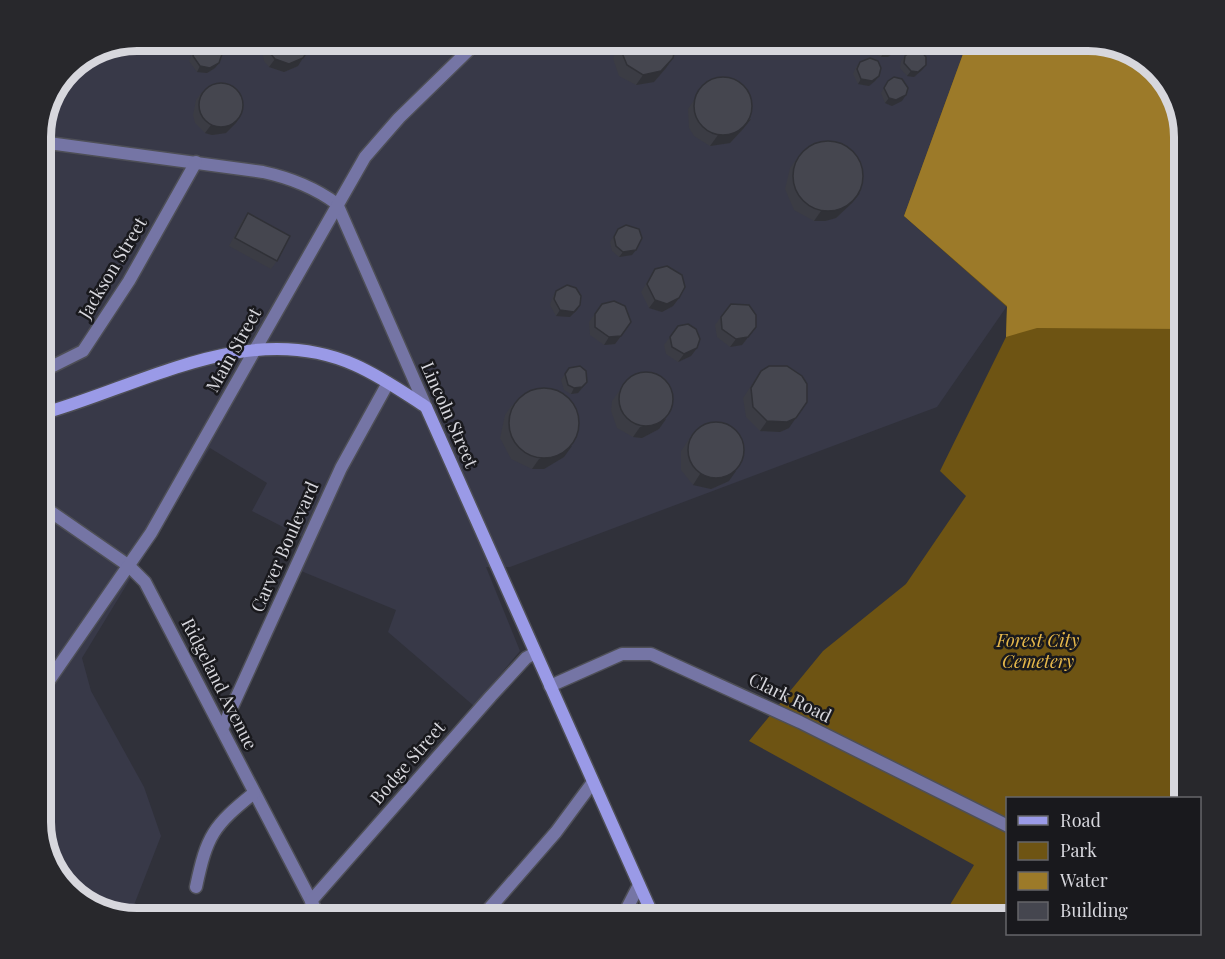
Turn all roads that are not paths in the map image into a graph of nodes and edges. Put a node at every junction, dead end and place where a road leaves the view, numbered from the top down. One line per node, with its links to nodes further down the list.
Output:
1 (467, 51): 4 (street, Main Street)
2 (51, 143): 3 (street)
3 (196, 162): 4 (street); 6 (street, Jackson Street)
4 (337, 204): 5 (street, Main Street); 8 (street, Lincoln Street)
5 (256, 348): 7 (main road); 9 (main road); 11 (street, Main Street)
6 (51, 367)
7 (388, 383): 8 (main road); 15 (street, Carver Boulevard)
8 (426, 407): 12 (main road, Lincoln Street)
9 (51, 411)
10 (51, 512): 11 (street, Ridgeland Avenue)
11 (129, 566): 13 (street, Main Street); 15 (street, Ridgeland Avenue)
12 (535, 653): 14 (main road, Lincoln Street); 21 (street, Bodge Street)
13 (51, 678)
14 (550, 686): 16 (main road, Lincoln Street); 18 (street, Clark Road)
15 (222, 729): 17 (street, Ridgeland Avenue)
16 (593, 782): 19 (main road, Lincoln Street); 23 (street)
17 (254, 793): 20 (street); 21 (street, Ridgeland Avenue)
18 (1006, 825)
19 (639, 885): 24 (street); 25 (main road, Lincoln Street)
20 (196, 887)
21 (311, 901): 22 (street, Ridgeland Avenue)
22 (315, 908)
23 (490, 908)
24 (627, 908)
25 (649, 908)

